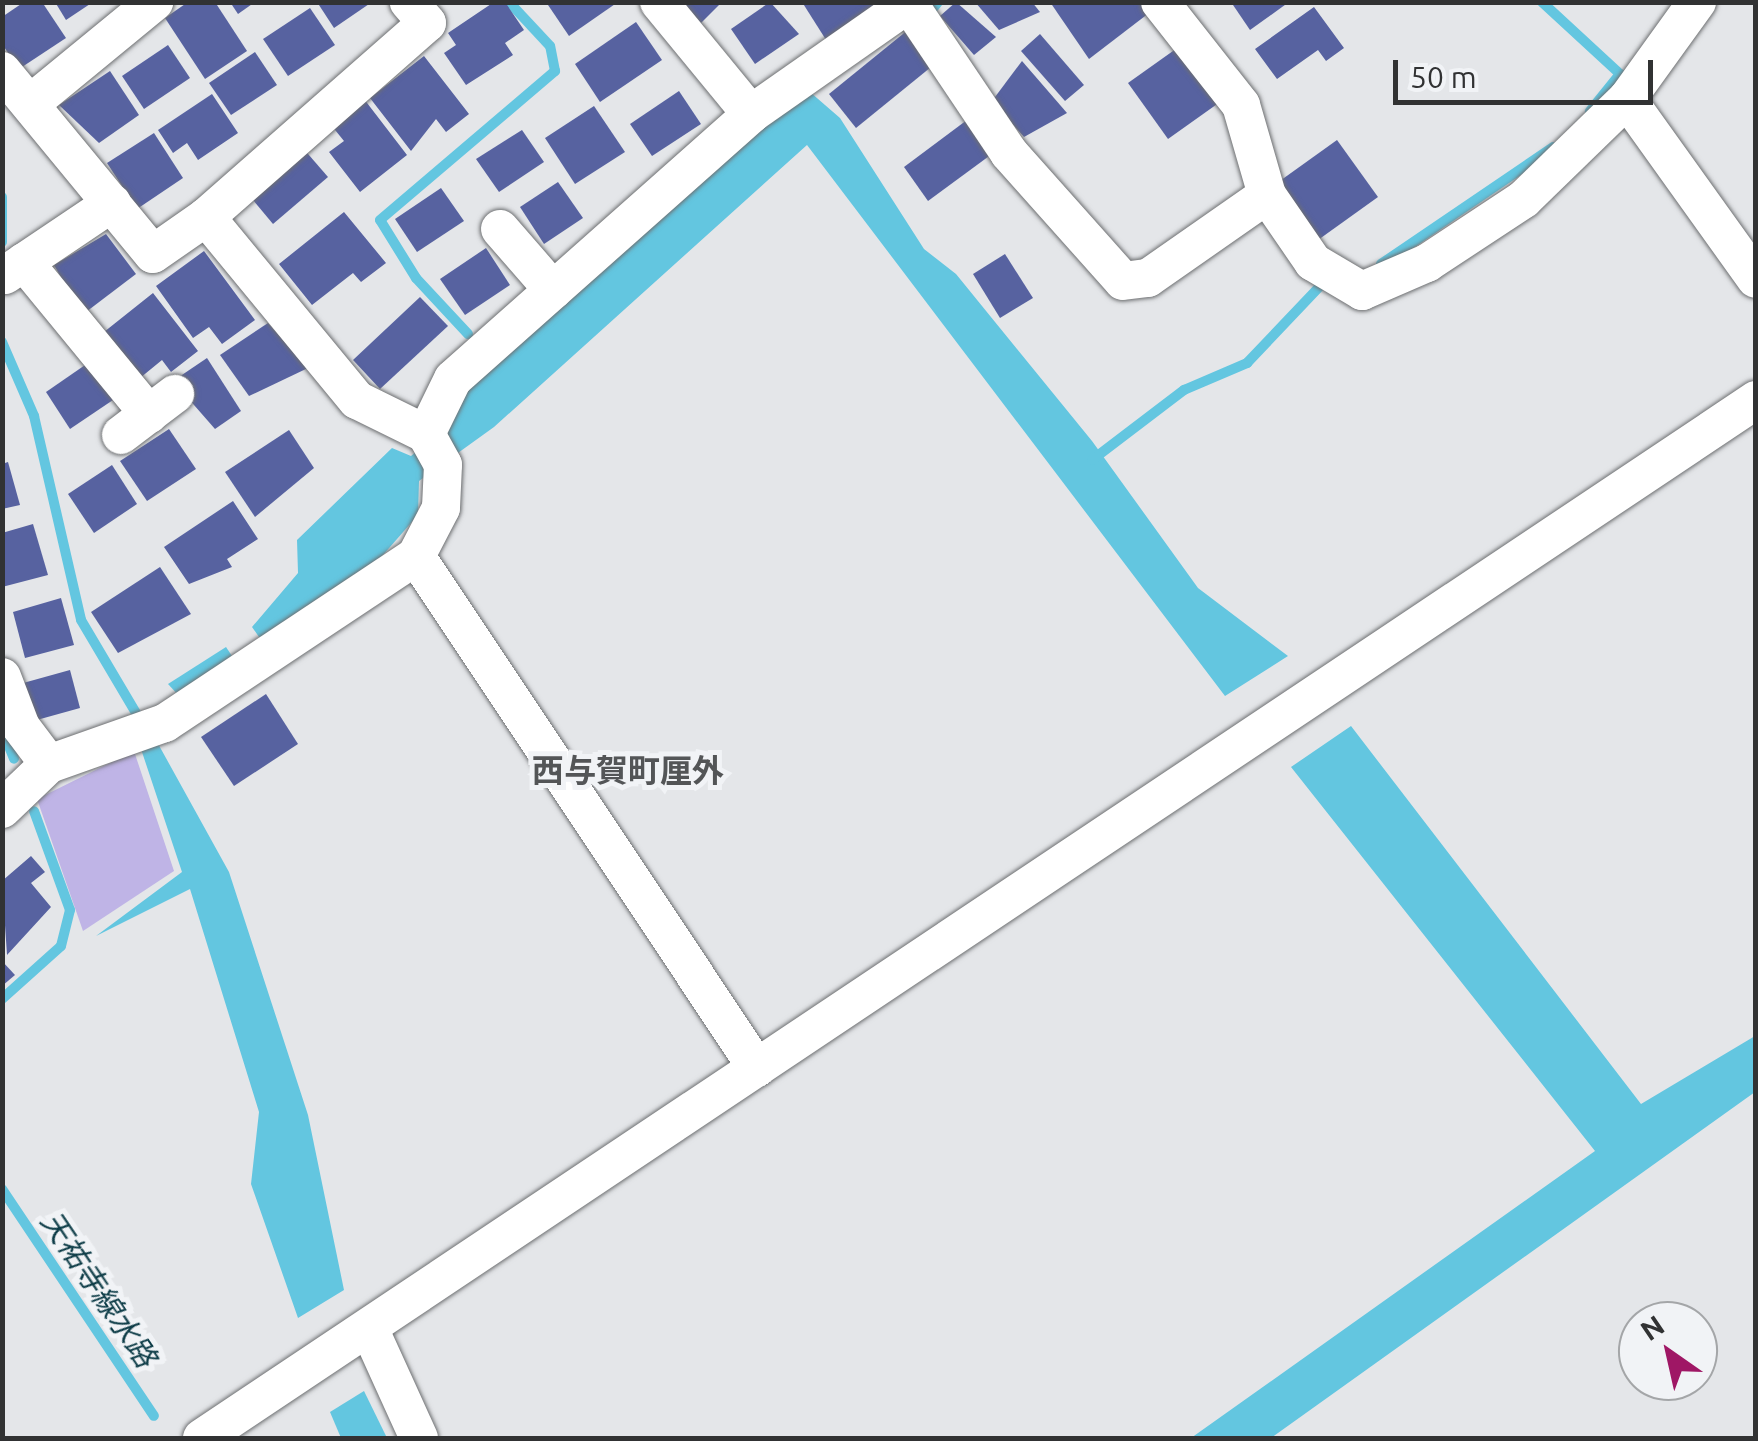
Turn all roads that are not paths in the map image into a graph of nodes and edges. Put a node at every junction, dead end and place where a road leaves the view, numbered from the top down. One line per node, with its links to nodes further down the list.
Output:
1 (154, 2): 9 (street)
2 (409, 2): 13 (street)
3 (659, 2): 10 (street)
4 (1160, 2): 11 (street)
5 (1696, 2): 8 (street)
6 (911, 4): 10 (street); 11 (street)
7 (2, 71): 9 (street)
8 (1628, 99): 11 (street); 16 (street)
9 (30, 104): 12 (street)
10 (751, 114): 17 (street)
11 (1267, 195)
12 (112, 203): 13 (street); 15 (street)
13 (206, 217): 20 (street)
14 (500, 229): 17 (street)
15 (14, 268): 19 (street)
16 (1756, 279)
17 (554, 290): 20 (street)
18 (1756, 400): 25 (street)
19 (148, 414)
20 (435, 449): 21 (street)
21 (416, 556): 23 (street); 25 (street)
22 (2, 677): 23 (street)
23 (49, 764): 24 (street)
24 (2, 809)
25 (757, 1068): 26 (street)
26 (369, 1328): 27 (street); 28 (street)
27 (202, 1438)
28 (419, 1438)

